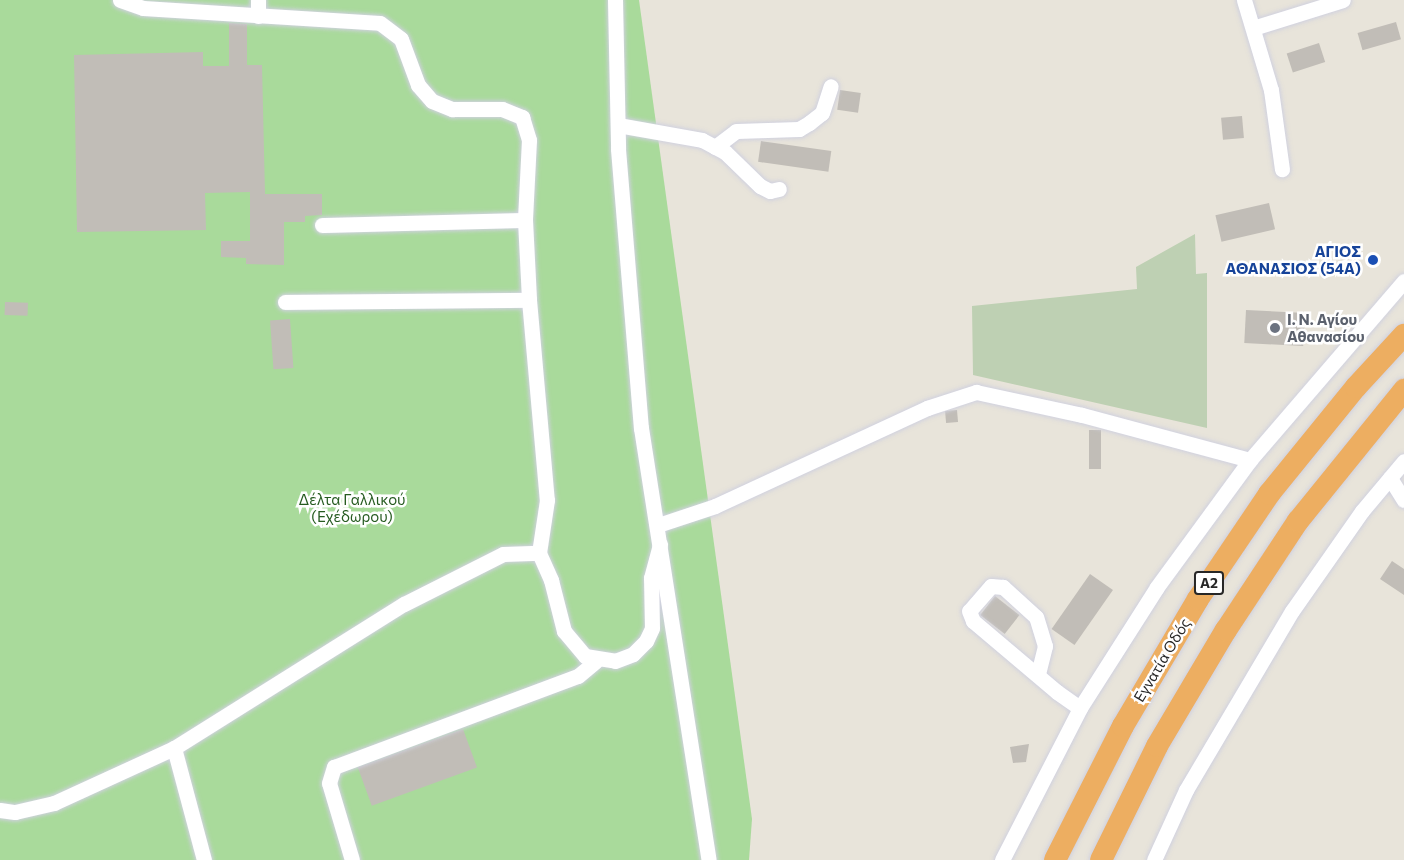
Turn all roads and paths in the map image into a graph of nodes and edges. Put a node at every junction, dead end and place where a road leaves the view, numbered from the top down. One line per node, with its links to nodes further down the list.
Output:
1 (120, 0): 6 (street)
2 (258, 0): 6 (street)
3 (615, 0): 9 (street)
4 (1244, 0): 7 (street)
5 (1343, 0): 7 (street)
6 (258, 16): 13 (street)
7 (1253, 28): 11 (street)
8 (831, 86): 10 (street)
9 (618, 125): 10 (street); 24 (street)
10 (715, 147): 12 (street)
11 (1282, 169)
12 (779, 189)
13 (525, 219): 14 (street); 16 (street)
14 (322, 225)
15 (1404, 281): 20 (street)
16 (529, 300): 17 (street); 26 (street)
17 (285, 302)
18 (1404, 335): 36 (highway, Εγνατία Οδός / Α2)
19 (1404, 390): 37 (highway, Α2)
20 (1250, 460): 24 (street); 29 (street)
21 (1404, 461): 22 (street)
22 (1390, 477): 23 (street); 38 (street)
23 (1404, 500)
24 (658, 525): 25 (street)
25 (660, 544): 27 (street); 34 (street)
26 (539, 553): 27 (street); 30 (street)
27 (596, 661): 33 (street)
28 (1038, 674): 28 (street); 29 (street)
29 (1080, 708): 35 (street)
30 (174, 748): 31 (street); 32 (street)
31 (0, 810)
32 (204, 860)
33 (352, 860)
34 (709, 860)
35 (1002, 860)
36 (1055, 860)
37 (1101, 860)
38 (1154, 860)

